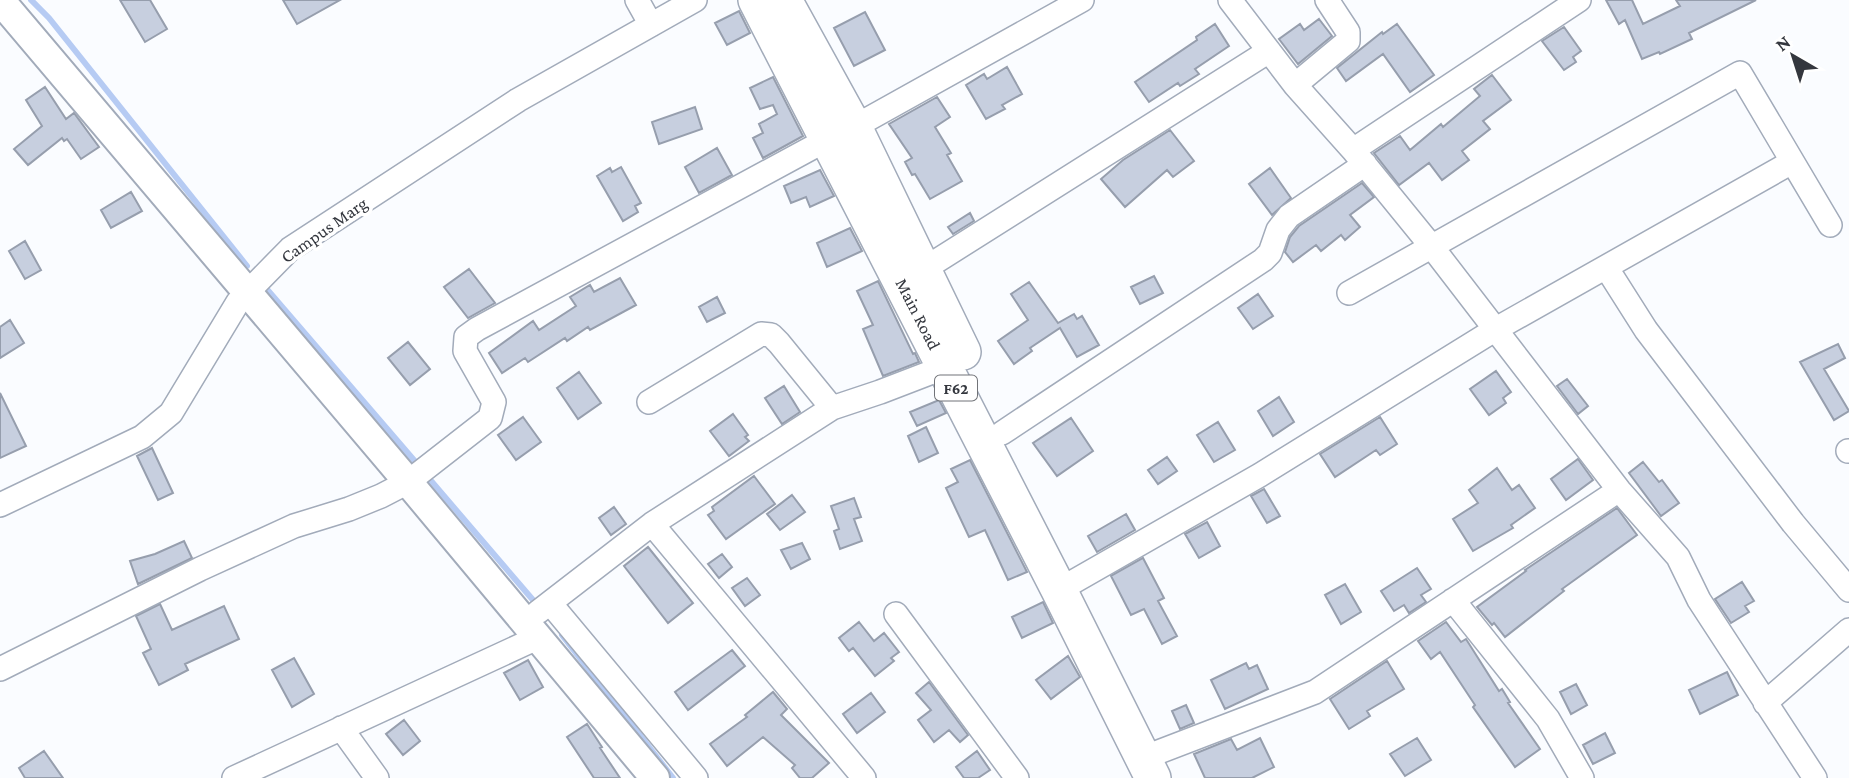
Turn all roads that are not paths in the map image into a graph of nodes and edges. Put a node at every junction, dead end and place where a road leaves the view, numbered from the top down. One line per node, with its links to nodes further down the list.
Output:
1 (0, 0): 19 (street)
2 (637, 0): 9 (street)
3 (695, 0): 9 (street, Campus Marg)
4 (1082, 0): 12 (street)
5 (1230, 0): 10 (street)
6 (1327, 0): 11 (street)
7 (1579, 0): 13 (street)
8 (781, 2): 12 (main road, Main Road / F62)
9 (651, 25): 19 (street, Campus Marg)
10 (1269, 51): 11 (street); 18 (street)
11 (1295, 85): 13 (street)
12 (841, 133): 18 (main road, Main Road / F62); 22 (main road, Main Road / F62); 26 (street)
13 (1359, 157): 16 (street); 25 (street)
14 (1793, 162): 15 (street); 16 (street); 17 (street)
15 (1830, 225)
16 (1432, 247): 20 (street); 21 (street)
17 (1606, 267): 21 (street); 31 (street)
18 (924, 269): 25 (main road, Main Road / F62)
19 (247, 293): 26 (street); 28 (street, Campus Marg)
20 (1349, 293)
21 (1496, 329): 27 (street); 30 (street)
22 (945, 367): 24 (street); 30 (main road, Main Road / F62)
23 (649, 402): 24 (street)
24 (832, 408): 29 (street)
25 (1002, 433): 30 (main road, Main Road / F62)
26 (408, 482): 34 (street); 36 (street)
27 (1619, 490): 32 (street); 37 (street)
28 (0, 505)
29 (652, 524): 34 (street); 46 (street)
30 (1069, 584): 39 (main road, Main Road / F62)
31 (1849, 590)
32 (1453, 600): 39 (street); 48 (street)
33 (896, 614): 47 (street)
34 (538, 617): 38 (street); 44 (street); 45 (street)
35 (1849, 630): 37 (street)
36 (0, 669)
37 (1765, 703): 41 (street)
38 (341, 728): 40 (street); 43 (street)
39 (1160, 765)
40 (267, 771): 42 (street)
41 (1805, 775)
42 (234, 778)
43 (377, 778)
44 (654, 778)
45 (696, 778)
46 (864, 778)
47 (1017, 778)
48 (1582, 778)

